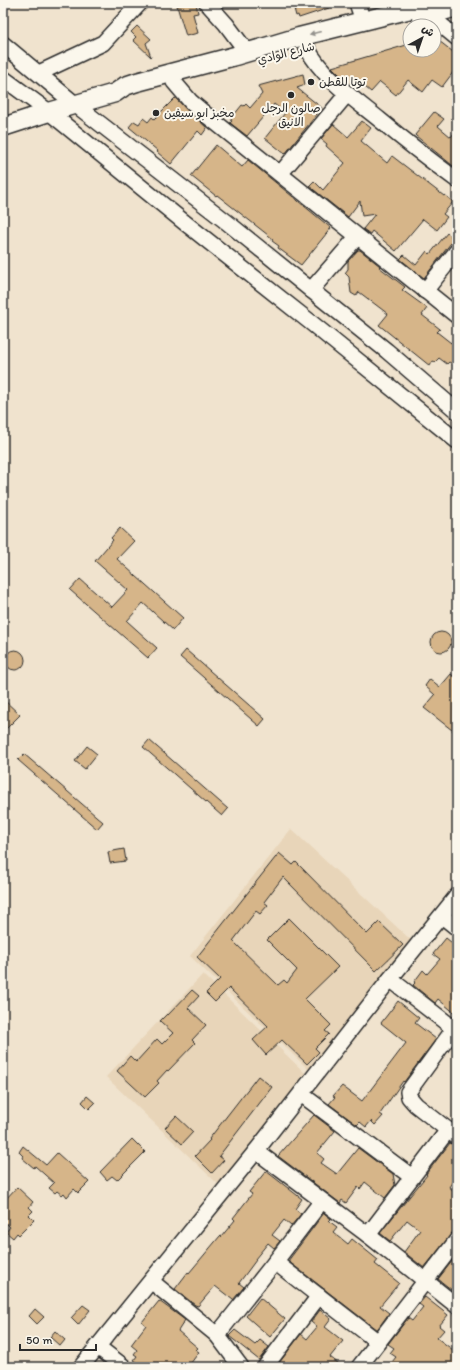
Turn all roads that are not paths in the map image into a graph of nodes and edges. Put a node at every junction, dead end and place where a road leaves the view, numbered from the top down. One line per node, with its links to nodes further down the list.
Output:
1 (140, 3): 11 (street)
2 (207, 3): 10 (street)
3 (357, 3): 6 (street)
4 (457, 7): 5 (main road, شارع الوادي)
5 (432, 9): 6 (main road, شارع الوادي); 7 (street); 9 (main road, شارع الوادي)
6 (363, 21): 10 (main road, شارع الوادي, one-way to 10)
7 (457, 38)
8 (3, 44): 11 (street)
9 (307, 48): 13 (main road, شارع الوادي); 15 (street)
10 (247, 52): 14 (main road, شارع الوادي)
11 (39, 73): 16 (street)
12 (3, 78): 17 (street)
13 (174, 82): 14 (main road, شارع الوادي); 19 (street)
14 (115, 93): 16 (main road, شارع الوادي)
15 (347, 94): 19 (street); 20 (street)
16 (76, 105): 17 (main road, شارع الوادي); 23 (street)
17 (49, 112): 18 (main road, شارع الوادي); 27 (street)
18 (3, 127)
19 (280, 174): 21 (street)
20 (457, 180)
21 (357, 237): 23 (street); 24 (street)
22 (457, 251): 24 (street)
23 (311, 290): 26 (street)
24 (425, 291): 25 (street)
25 (457, 316)
26 (454, 403)
27 (457, 441)
28 (457, 896): 29 (street)
29 (442, 916): 30 (street); 31 (street)
30 (457, 928)
31 (390, 979): 32 (street); 33 (street)
32 (456, 1030): 34 (street)
33 (301, 1094): 35 (street); 36 (street)
34 (453, 1134): 36 (street)
35 (256, 1152): 37 (street); 42 (street)
36 (412, 1177): 38 (street)
37 (321, 1202): 38 (street); 40 (street)
38 (368, 1235): 41 (street)
39 (457, 1240): 41 (street)
40 (276, 1262): 43 (street); 45 (street)
41 (425, 1280): 44 (street); 46 (street)
42 (152, 1281): 45 (street); 47 (street)
43 (319, 1296): 46 (street); 51 (street)
44 (457, 1306)
45 (217, 1335): 50 (street)
46 (378, 1342): 52 (street)
47 (98, 1347): 48 (street); 49 (street)
48 (81, 1367)
49 (124, 1367)
50 (241, 1367)
51 (265, 1367)
52 (359, 1367)

